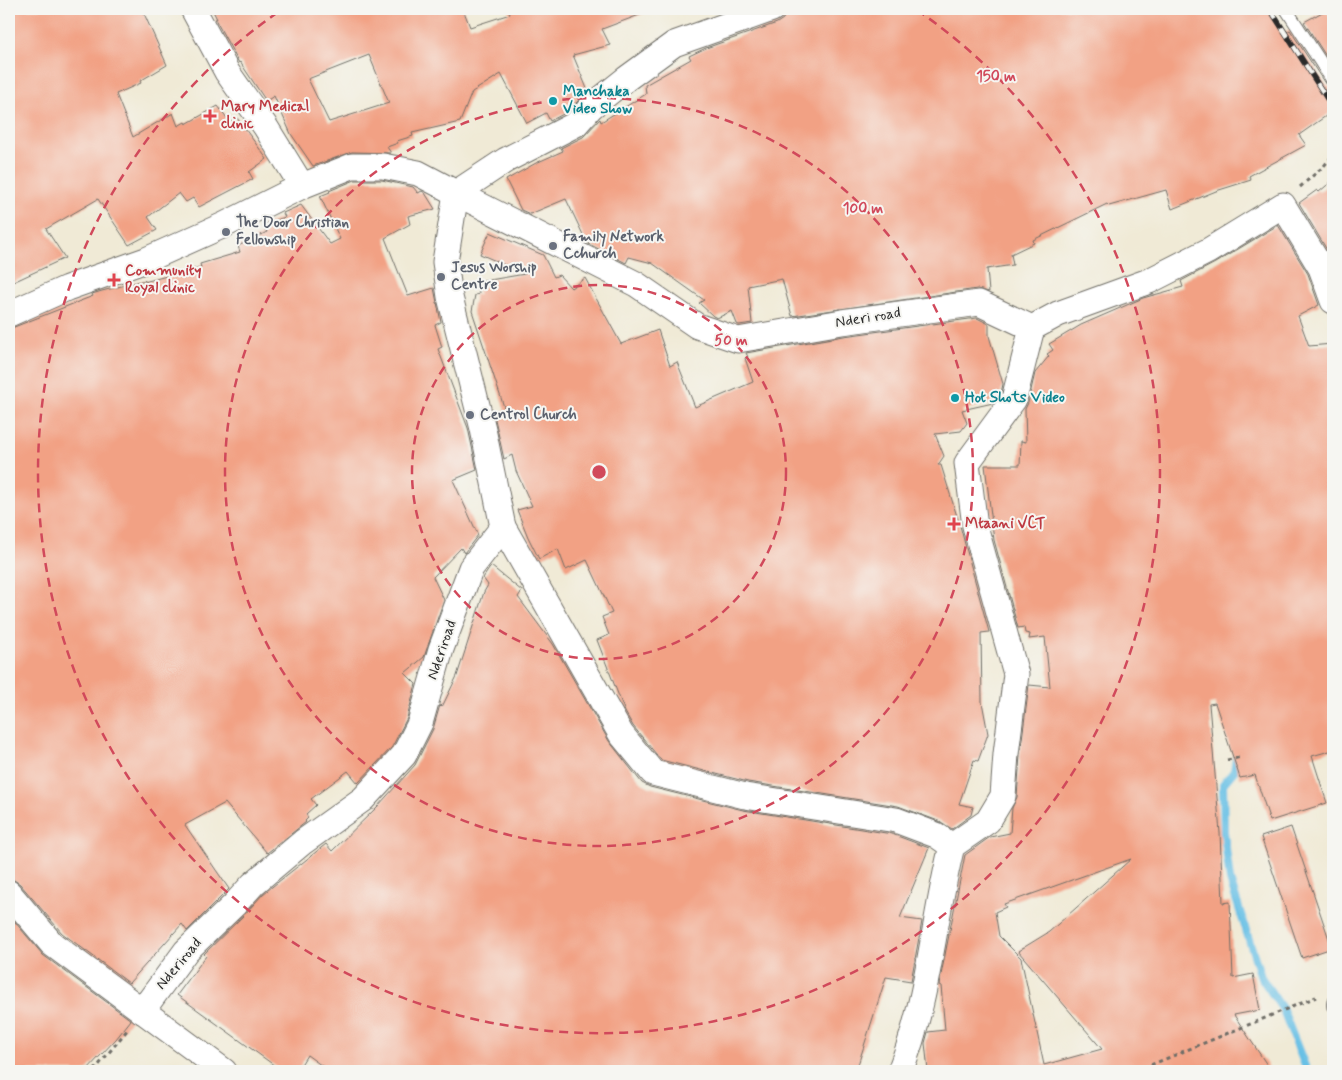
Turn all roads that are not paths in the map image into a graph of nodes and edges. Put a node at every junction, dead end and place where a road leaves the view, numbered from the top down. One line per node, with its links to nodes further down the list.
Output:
1 (193, 9): 5 (street)
2 (772, 9): 6 (street)
3 (1286, 9): 4 (lane)
4 (1333, 81)
5 (302, 186): 6 (street, Nderi road); 8 (street, Nderi road)
6 (456, 193): 9 (street, Nderi road); 10 (street)
7 (1333, 300): 9 (street)
8 (9, 314)
9 (1032, 328): 11 (street)
10 (503, 527): 11 (street); 13 (street, Nderiroad)
11 (952, 846): 15 (street)
12 (9, 893): 13 (street)
13 (142, 1010): 14 (street)
14 (224, 1071)
15 (900, 1071)

